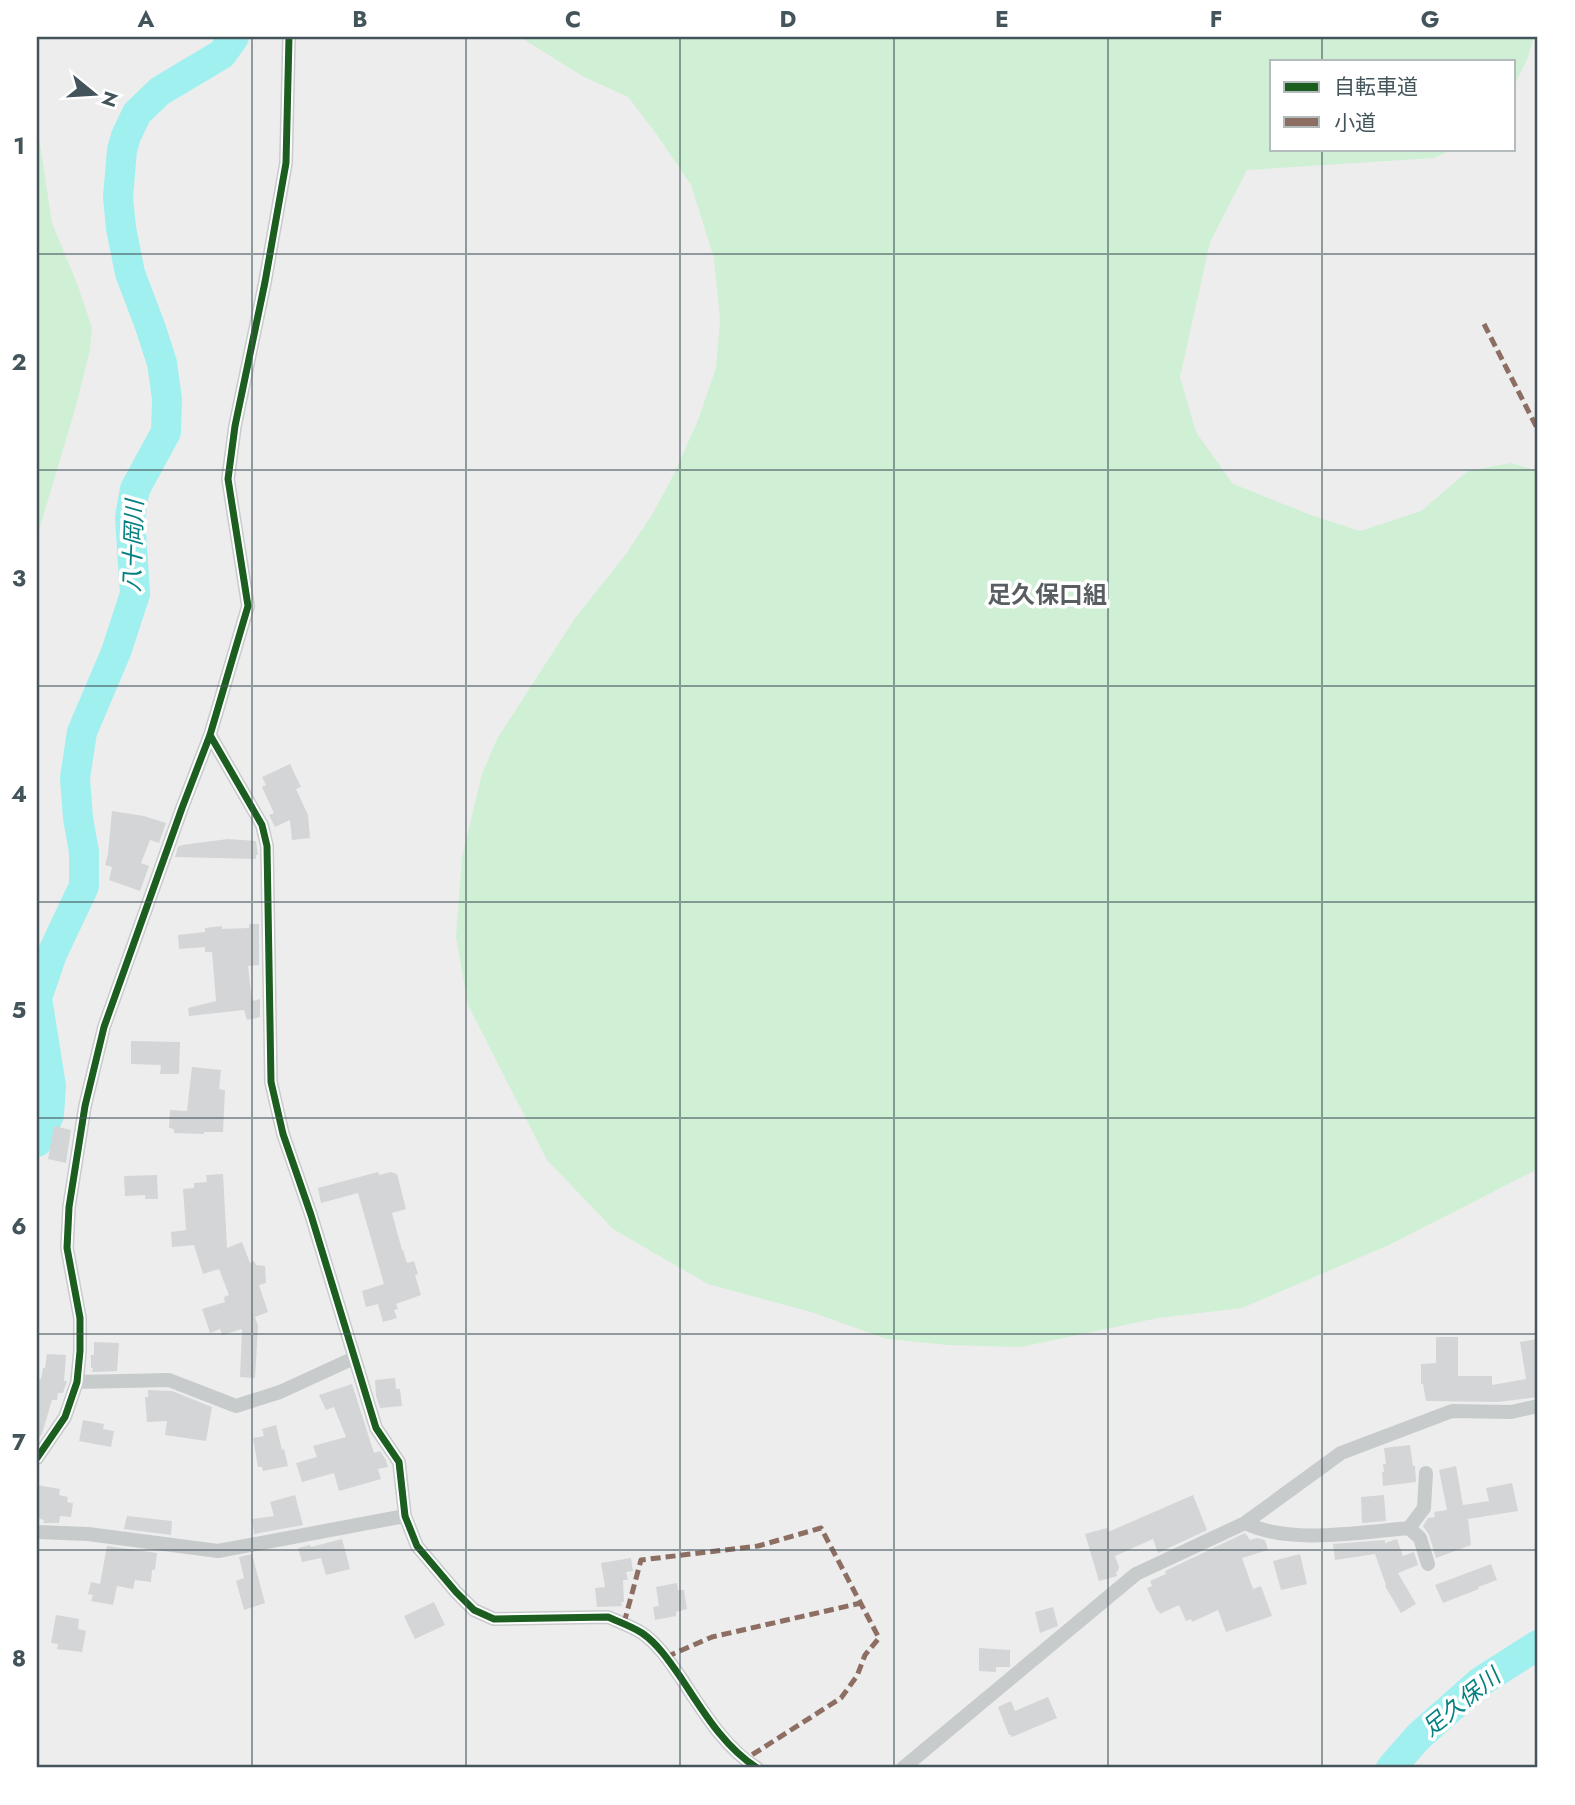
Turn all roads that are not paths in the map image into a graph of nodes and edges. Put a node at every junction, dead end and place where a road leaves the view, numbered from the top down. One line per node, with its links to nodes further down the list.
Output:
1 (289, 37): 2 (street)
2 (210, 735): 3 (street); 4 (street)
3 (354, 1358): 4 (street); 8 (street)
4 (78, 1382): 6 (street)
5 (1538, 1406): 9 (street)
6 (37, 1458)
7 (1426, 1473): 10 (street)
8 (405, 1516): 11 (street); 13 (street)
9 (1245, 1523): 10 (street); 14 (street)
10 (1409, 1528): 12 (street)
11 (37, 1532)
12 (1428, 1564)
13 (757, 1768)
14 (903, 1768)

